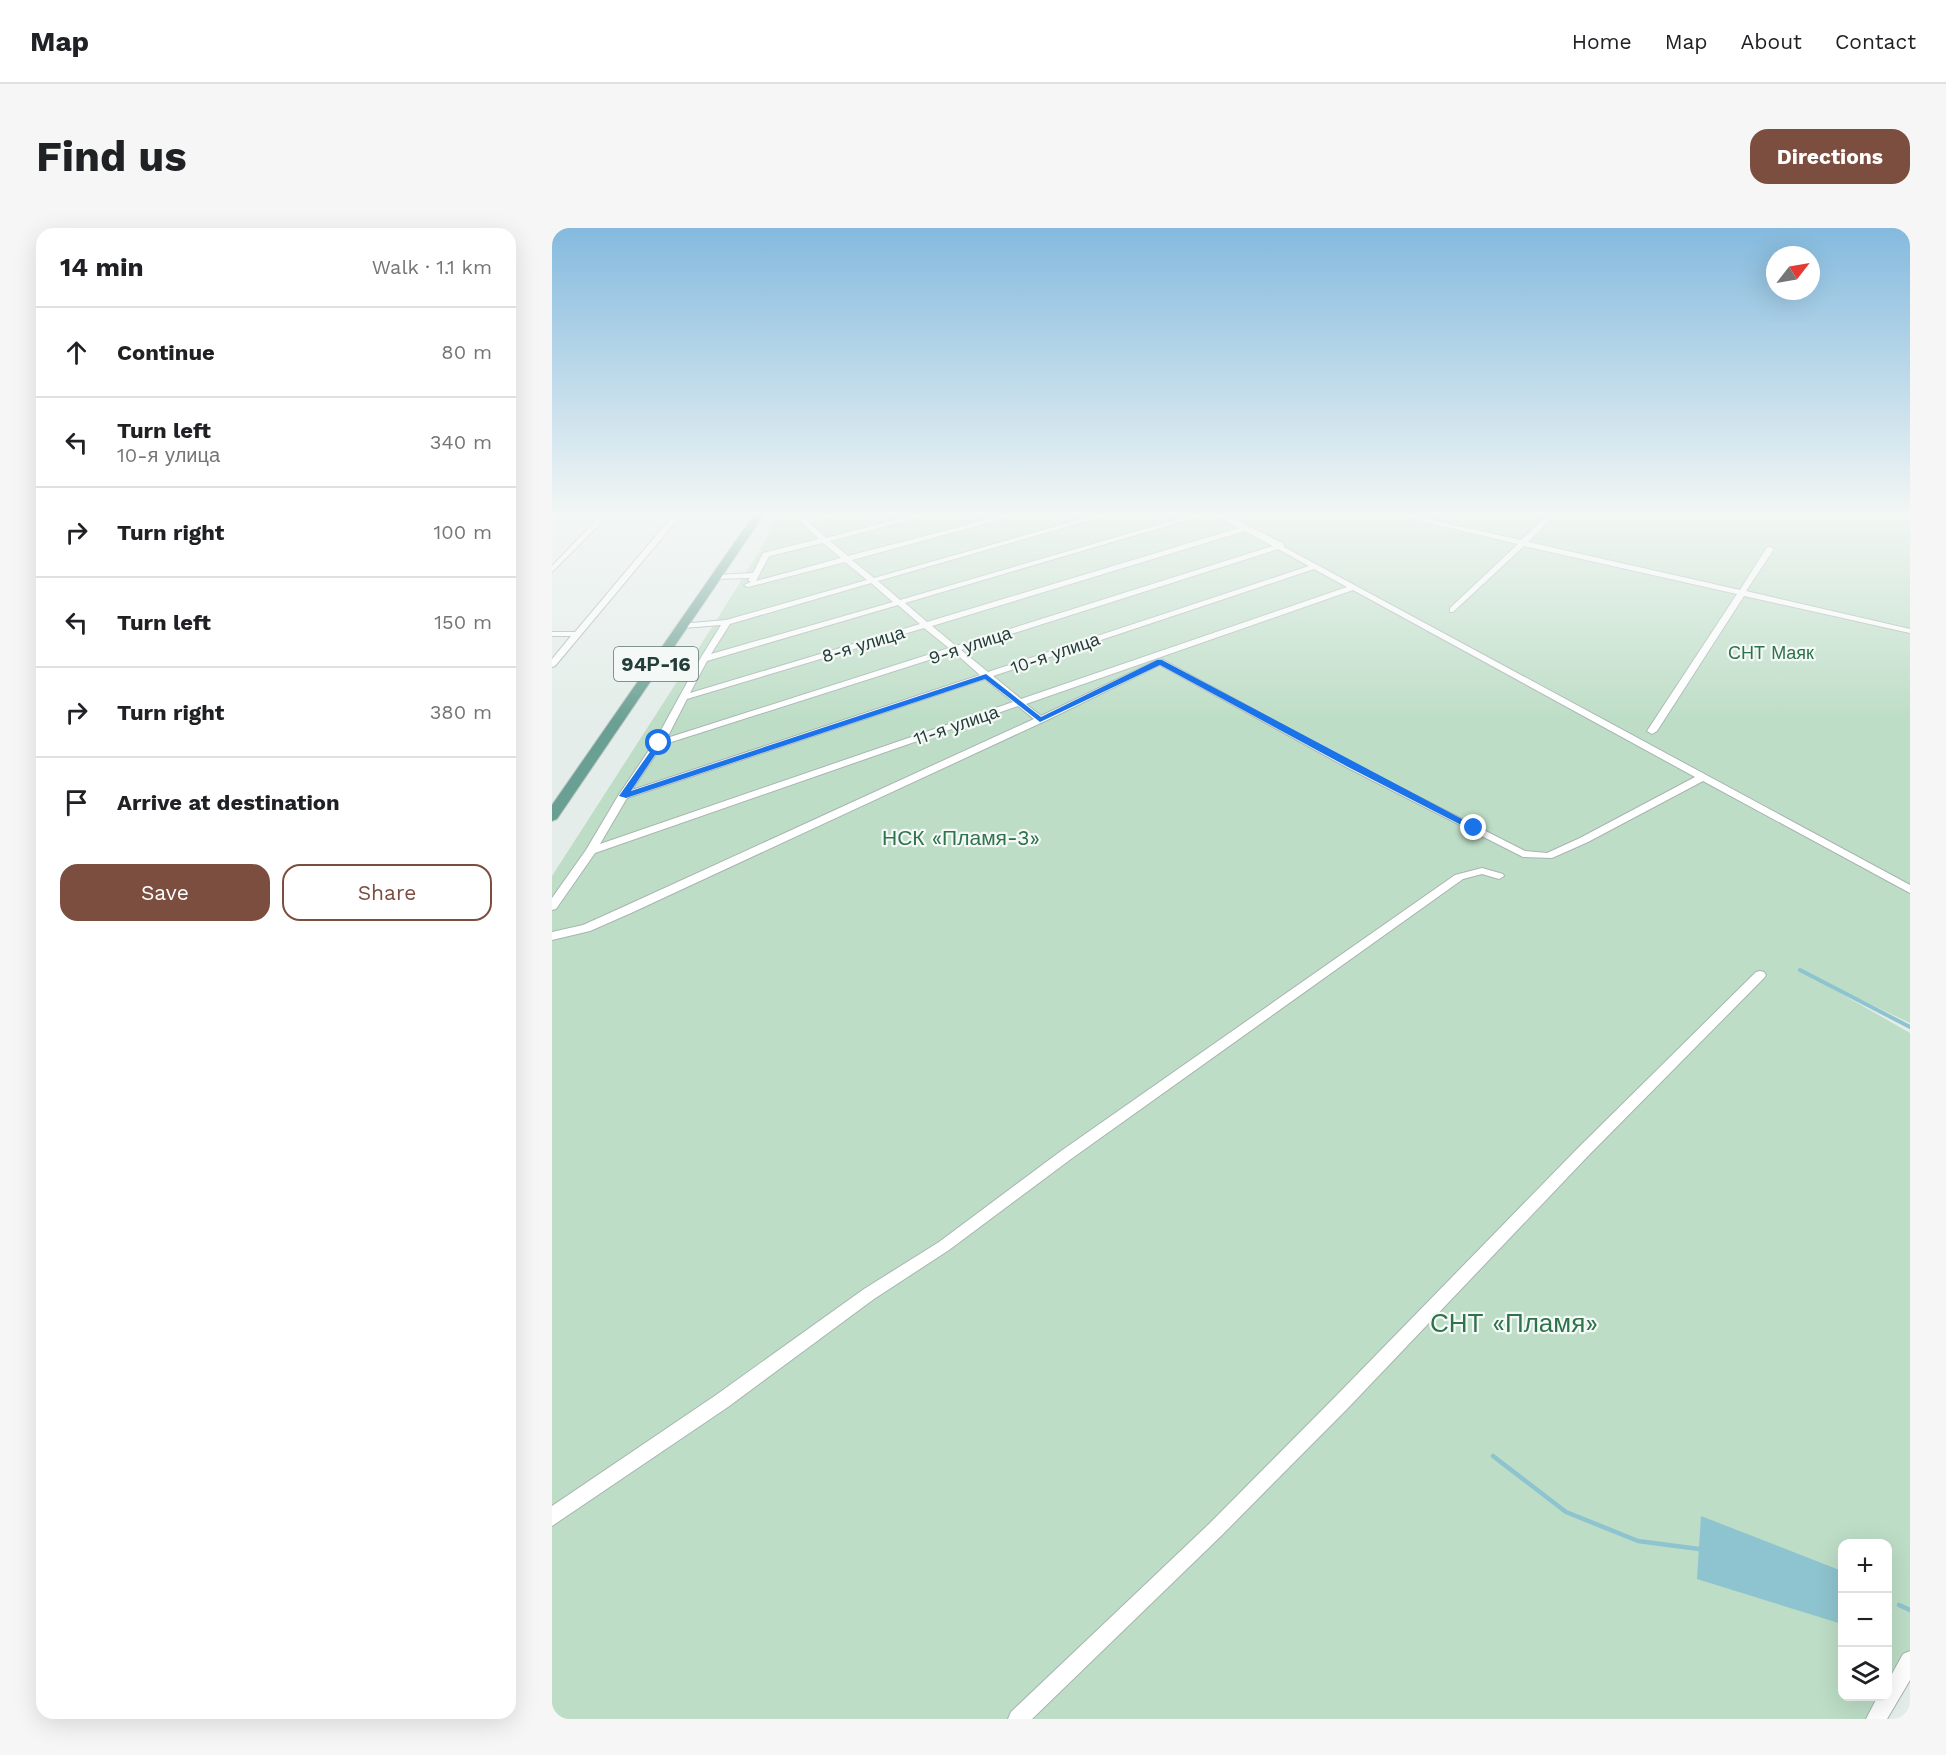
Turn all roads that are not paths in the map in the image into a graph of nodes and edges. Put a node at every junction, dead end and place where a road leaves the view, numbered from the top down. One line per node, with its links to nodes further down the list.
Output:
1 (620, 583): 22 (street)
2 (712, 583): 19 (main road, 94Р-16)
3 (864, 583): 17 (street)
4 (876, 583): 15 (street)
5 (966, 583): 15 (street)
6 (1066, 583): 18 (street, 8-я улица)
7 (1167, 583): 23 (street, 9-я улица)
8 (1266, 583): 27 (street, 10-я улица)
9 (1346, 583): 13 (street)
10 (1481, 583): 16 (street)
11 (1696, 583): 14 (street)
12 (1749, 583): 14 (street)
13 (1354, 587): 24 (street, 11-я улица); 33 (street)
14 (1742, 593): 20 (street); 31 (street)
15 (899, 602): 18 (street); 25 (street)
16 (1453, 610)
17 (727, 622): 19 (street); 25 (street)
18 (926, 625): 23 (street); 28 (street, 8-я улица)
19 (683, 626): 35 (main road, 94Р-16)
20 (1910, 631)
21 (552, 634): 22 (street)
22 (577, 634): 26 (street)
23 (956, 650): 27 (street); 32 (street, 9-я улица)
24 (1162, 658): 29 (street, 11-я улица); 30 (street); 33 (street)
25 (704, 659): 28 (street)
26 (552, 664)
27 (986, 676): 29 (street); 34 (street, 10-я улица)
28 (686, 698): 32 (street)
29 (1020, 703): 30 (street); 36 (street, 11-я улица)
30 (1040, 720): 40 (street)
31 (1652, 731)
32 (659, 743): 34 (street)
33 (1703, 777): 38 (street)
34 (623, 796): 36 (street)
35 (552, 816)
36 (591, 851): 39 (street)
37 (1499, 876): 42 (street)
38 (1910, 890)
39 (552, 906)
40 (552, 936)
41 (1760, 975): 44 (street)
42 (552, 1517)
43 (1910, 1661): 45 (street)
44 (1018, 1719)
45 (1876, 1719)

